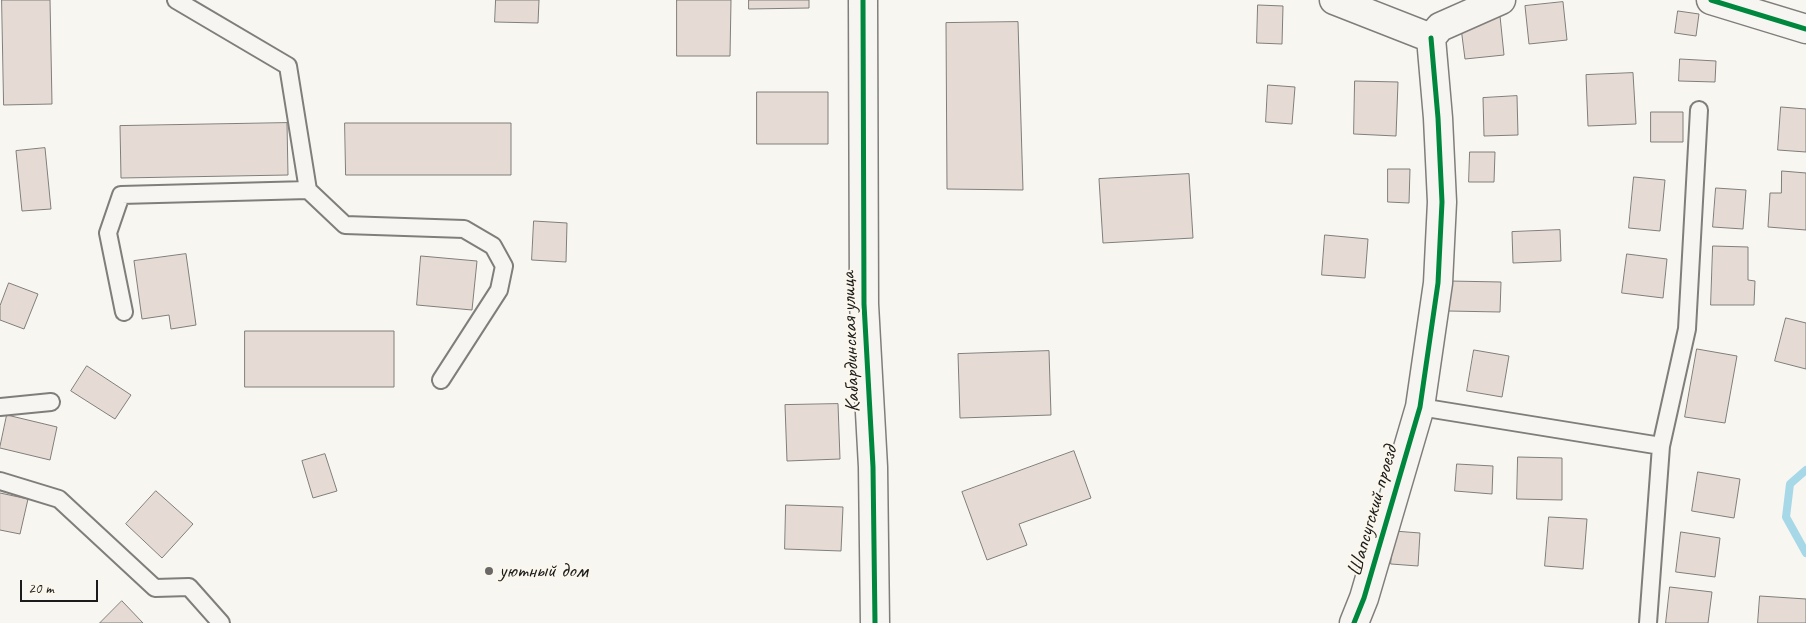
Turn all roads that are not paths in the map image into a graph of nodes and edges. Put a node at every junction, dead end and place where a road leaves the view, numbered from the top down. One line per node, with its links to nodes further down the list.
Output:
1 (176, 0): 9 (lane)
2 (863, 0): 18 (street, Кабардинская улица)
3 (1334, 0): 7 (street)
4 (1501, 0): 7 (street)
5 (1711, 0): 6 (street)
6 (1806, 29)
7 (1431, 38): 13 (street, Шапсугский проезд)
8 (1698, 110): 15 (lane)
9 (308, 190): 10 (lane); 11 (lane)
10 (124, 312)
11 (441, 380)
12 (51, 402): 14 (lane)
13 (1420, 406): 15 (lane); 19 (street, Шапсугский проезд)
14 (0, 407)
15 (1661, 446): 20 (lane)
16 (0, 481): 17 (lane)
17 (221, 623)
18 (875, 623)
19 (1354, 623)
20 (1648, 623)

